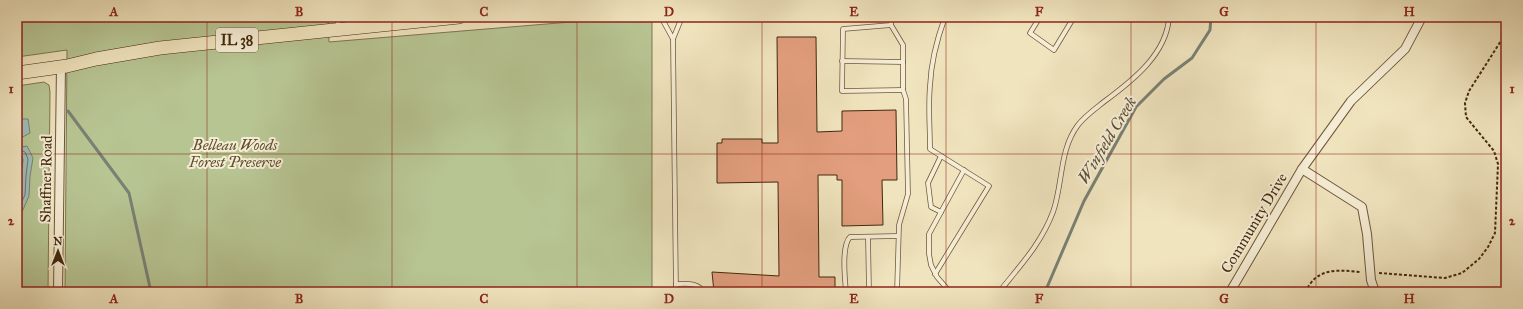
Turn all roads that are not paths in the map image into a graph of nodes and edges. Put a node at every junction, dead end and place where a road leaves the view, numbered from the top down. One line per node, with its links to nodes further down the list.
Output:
1 (459, 17): 10 (main road, IL 38)
2 (661, 17): 12 (lane)
3 (682, 17): 12 (lane)
4 (891, 17): 11 (lane)
5 (945, 17): 18 (lane)
6 (1040, 17): 7 (lane)
7 (1074, 17)
8 (1169, 17): 33 (lane)
9 (1422, 17): 19 (street, Community Drive)
10 (338, 23): 15 (main road, IL 38)
11 (891, 25): 13 (lane); 14 (lane)
12 (673, 39): 25 (lane)
13 (842, 61): 14 (lane); 17 (lane)
14 (903, 62): 17 (lane)
15 (61, 66): 16 (main road, IL 38); 26 (street, Shaffner Road)
16 (17, 72)
17 (903, 90): 22 (lane)
18 (942, 156): 20 (lane); 21 (lane)
19 (1302, 169): 34 (street, Community Drive); 35 (street, Community Drive)
20 (964, 170): 21 (lane); 24 (lane)
21 (941, 212): 24 (lane)
22 (898, 236): 23 (lane); 31 (lane)
23 (868, 237): 29 (lane); 30 (lane)
24 (935, 274): 32 (lane)
25 (676, 284): 27 (lane); 28 (lane)
26 (58, 292)
27 (676, 292)
28 (704, 292)
29 (846, 292)
30 (869, 292)
31 (897, 292)
32 (950, 292)
33 (999, 292)
34 (1230, 292)
35 (1375, 292)

